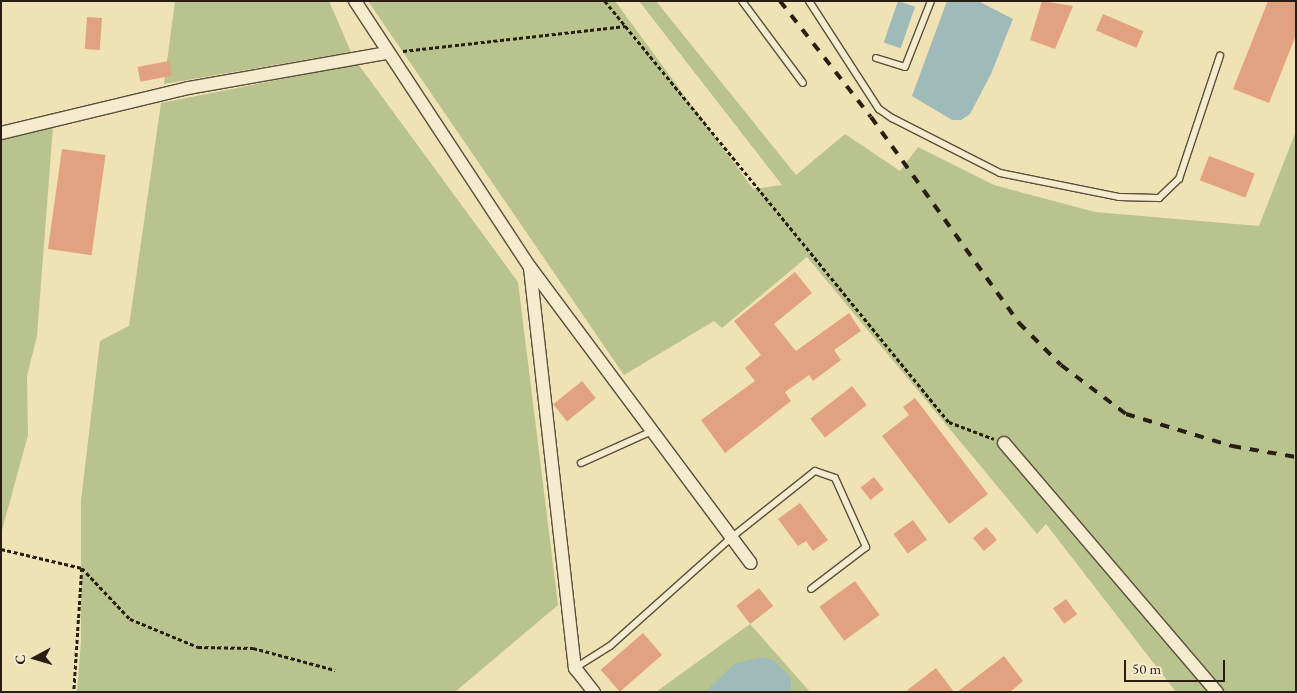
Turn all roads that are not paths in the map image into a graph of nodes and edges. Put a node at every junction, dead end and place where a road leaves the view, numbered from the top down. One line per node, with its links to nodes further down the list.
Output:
1 (355, 1): 5 (street)
2 (742, 1): 8 (lane)
3 (809, 1): 6 (lane)
4 (931, 1): 7 (lane)
5 (387, 53): 9 (street); 10 (street)
6 (1220, 56)
7 (876, 58)
8 (802, 83)
9 (1, 133)
10 (530, 266): 11 (street); 17 (street)
11 (650, 432): 13 (lane); 14 (street)
12 (1004, 443): 19 (street)
13 (581, 463)
14 (732, 537): 15 (street); 16 (lane); 17 (lane)
15 (751, 563)
16 (811, 589)
17 (575, 668): 18 (street)
18 (594, 692)
19 (1216, 692)

